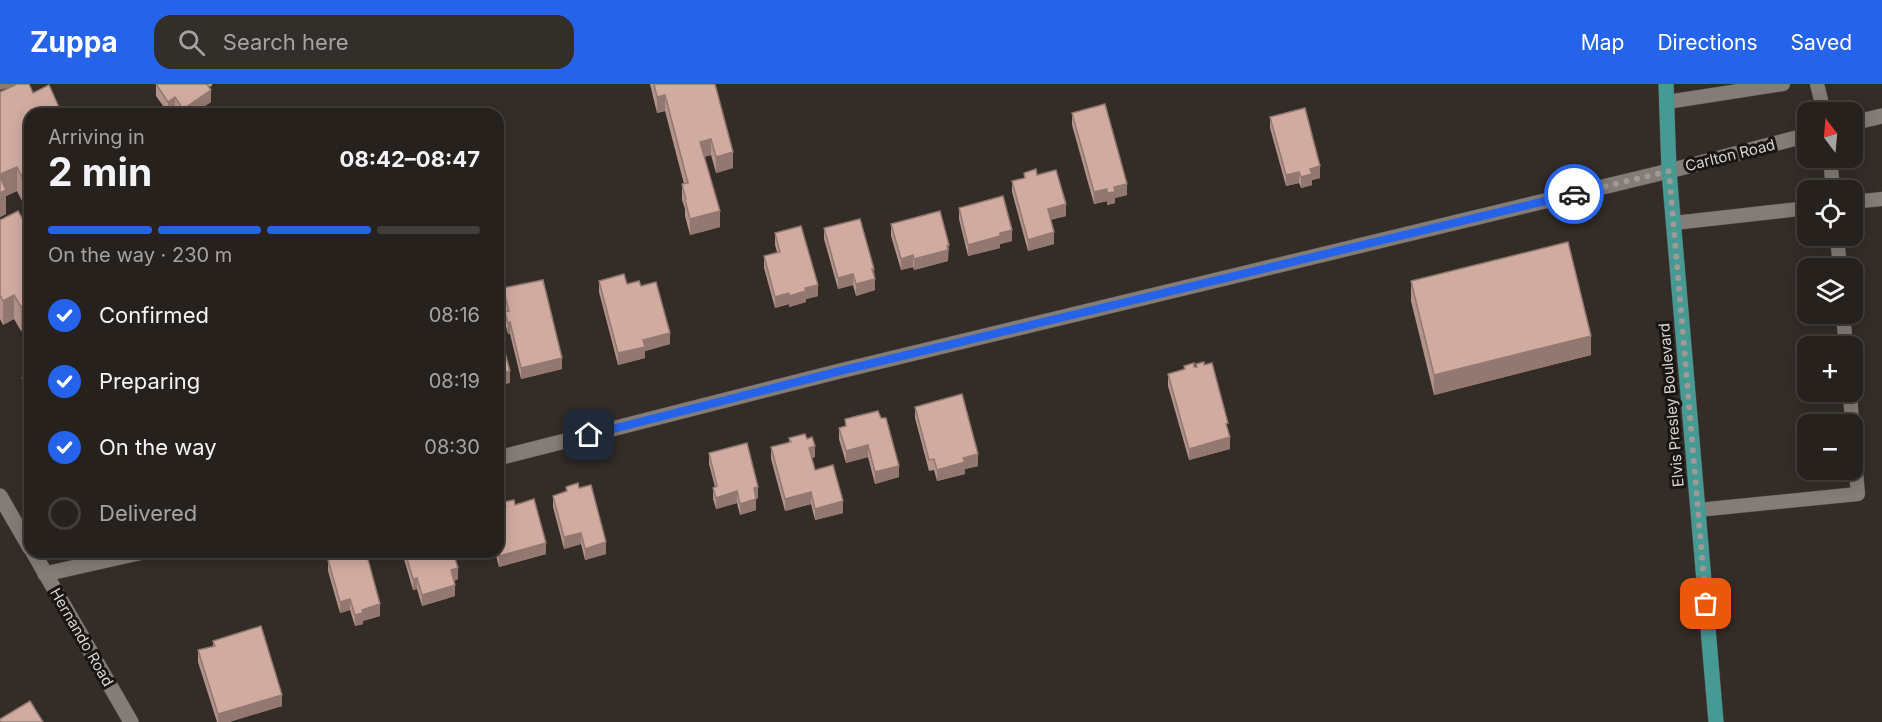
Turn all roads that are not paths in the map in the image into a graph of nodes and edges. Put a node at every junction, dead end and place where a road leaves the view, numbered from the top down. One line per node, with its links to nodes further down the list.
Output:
1 (1666, 84): 4 (main road, Elvis Presley Boulevard)
2 (1783, 84): 4 (lane)
3 (1817, 84): 5 (lane)
4 (1667, 102): 9 (main road, Elvis Presley Boulevard)
5 (1822, 102)
6 (1882, 116): 7 (street)
7 (1863, 120)
8 (1797, 138): 9 (street, Carlton Road)
9 (1669, 171): 13 (main road, Elvis Presley Boulevard); 14 (street, Carlton Road)
10 (1882, 199): 11 (lane)
11 (1863, 201)
12 (1797, 209): 13 (lane)
13 (1674, 223): 17 (main road, Elvis Presley Boulevard)
14 (504, 456)
15 (1857, 480): 17 (lane)
16 (0, 496): 18 (street)
17 (1698, 510): 23 (main road, Elvis Presley Boulevard)
18 (24, 538)
19 (36, 558): 21 (street, Hernando Road)
20 (116, 558): 21 (street)
21 (45, 574): 22 (street, Hernando Road)
22 (131, 722)
23 (1716, 722)

